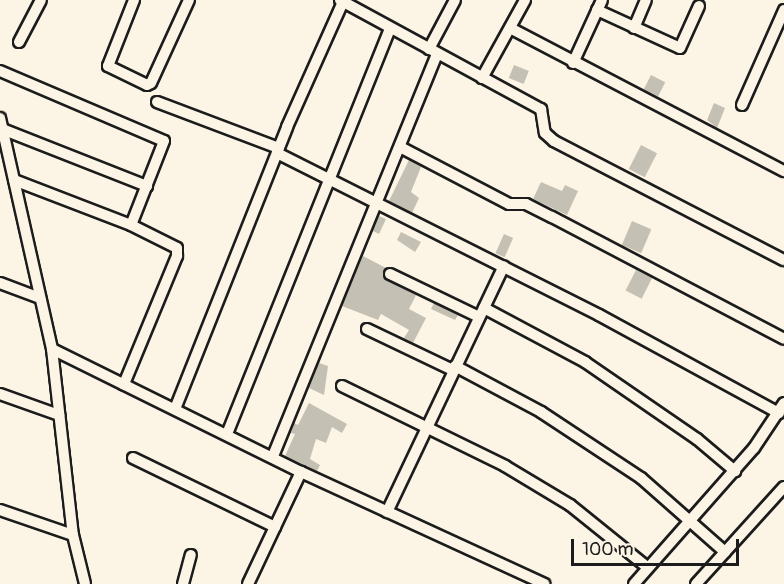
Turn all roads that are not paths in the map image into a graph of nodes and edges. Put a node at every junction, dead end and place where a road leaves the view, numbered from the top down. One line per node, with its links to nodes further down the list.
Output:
1 (41, 0): 14 (street)
2 (134, 0): 3 (street)
3 (189, 0)
4 (455, 0): 15 (street)
5 (525, 0): 12 (street)
6 (646, 0): 13 (street)
7 (341, 1): 11 (street); 23 (street)
8 (599, 5): 13 (street); 16 (street)
9 (699, 6): 13 (street)
10 (784, 10): 20 (street)
11 (390, 28): 15 (street); 25 (street)
12 (510, 28): 16 (street); 18 (street)
13 (634, 28)
14 (19, 42)
15 (433, 52): 18 (street); 22 (street)
16 (573, 63): 24 (street)
17 (0, 71): 27 (street)
18 (482, 78): 30 (street)
19 (157, 102): 23 (street)
20 (742, 105)
21 (1, 123): 26 (street); 27 (street)
22 (400, 147): 28 (street); 37 (street)
23 (278, 150): 25 (street); 44 (street)
24 (784, 171)
25 (327, 177): 28 (street); 47 (street)
26 (14, 180): 29 (street); 34 (street)
27 (147, 186): 29 (street)
28 (378, 203): 31 (street); 48 (street)
29 (131, 225): 40 (street)
30 (784, 260)
31 (504, 266): 35 (street); 43 (street)
32 (390, 274): 35 (street)
33 (0, 283): 34 (street)
34 (40, 298): 38 (street)
35 (481, 312): 39 (street); 50 (street)
36 (367, 329): 39 (street)
37 (784, 339)
38 (52, 349): 40 (street); 45 (street)
39 (454, 368): 46 (street); 55 (street)
40 (124, 384): 44 (street)
41 (342, 386): 46 (street)
42 (0, 394): 45 (street)
43 (781, 408): 50 (street)
44 (175, 409): 47 (street)
45 (59, 415): 57 (street)
46 (427, 425): 54 (street); 60 (street)
47 (227, 434): 48 (street)
48 (273, 456): 51 (street)
49 (133, 458): 56 (street)
50 (735, 471): 55 (street)
51 (301, 472): 54 (street); 56 (street)
52 (784, 487): 58 (street)
53 (0, 510): 57 (street)
54 (387, 512): 64 (street)
55 (689, 520): 58 (street); 60 (street)
56 (275, 527): 63 (street)
57 (74, 535): 61 (street)
58 (725, 552): 66 (street)
59 (191, 555): 62 (street)
60 (647, 567): 65 (street)
61 (85, 584)
62 (183, 584)
63 (248, 584)
64 (544, 584)
65 (634, 584)
66 (696, 584)

